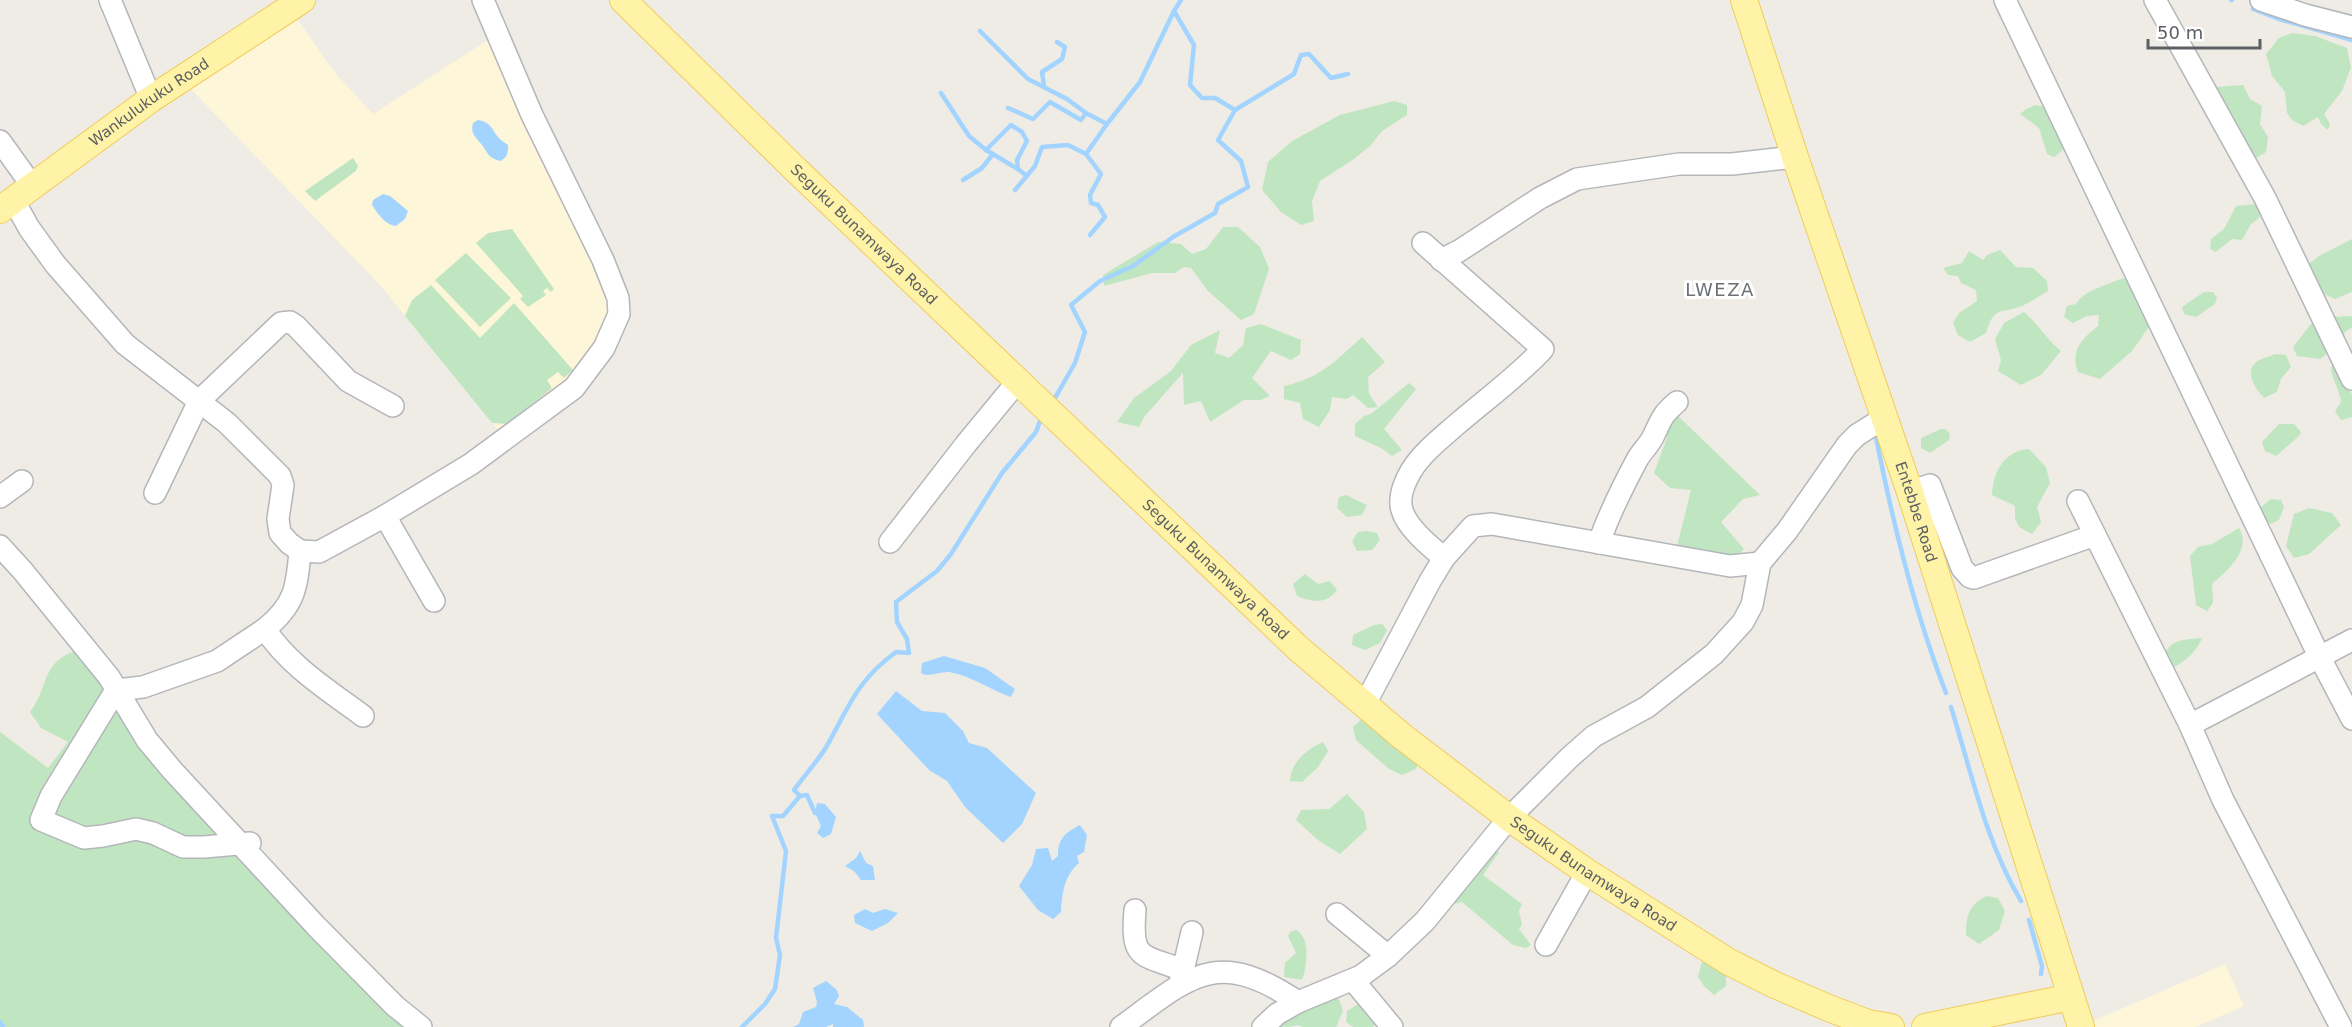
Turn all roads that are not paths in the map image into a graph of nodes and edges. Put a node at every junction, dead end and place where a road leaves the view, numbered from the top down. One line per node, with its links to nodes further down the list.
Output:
1 (110, 0): 10 (street)
2 (302, 0): 10 (main road, Wankulukuku Road)
3 (483, 0): 27 (street)
4 (623, 0): 17 (main road, Seguku Bunamwaya Road)
5 (1744, 0): 12 (main road, Entebbe Road)
6 (2005, 0): 38 (street)
7 (2155, 0): 16 (street)
8 (2261, 0): 9 (street)
9 (2352, 27)
10 (151, 99): 13 (main road, Wankulukuku Road)
11 (0, 141): 13 (street)
12 (1795, 157): 15 (street); 21 (main road, Entebbe Road)
13 (16, 199): 18 (street)
14 (1423, 243): 15 (street)
15 (1441, 260): 33 (street)
16 (2352, 380)
17 (1018, 381): 29 (street); 40 (main road, Seguku Bunamwaya Road)
18 (199, 401): 20 (street); 24 (street); 32 (street)
19 (1677, 402): 30 (street)
20 (393, 406)
21 (1884, 418): 23 (main road, Entebbe Road); 34 (street)
22 (22, 481): 25 (street)
23 (1910, 492): 28 (street); 54 (main road, Entebbe Road)
24 (155, 493)
25 (0, 497)
26 (2078, 501): 28 (street)
27 (385, 516): 32 (street); 35 (street)
28 (2095, 535): 43 (street)
29 (890, 542)
30 (1599, 543): 33 (street); 34 (street)
31 (0, 546): 39 (street)
32 (300, 551): 36 (street)
33 (1444, 558): 40 (street)
34 (1760, 563): 44 (street)
35 (434, 601)
36 (265, 629): 39 (street); 41 (street)
37 (2352, 640): 38 (street)
38 (2319, 656): 42 (street); 43 (street)
39 (116, 690): 45 (street); 45 (street)
40 (1365, 704): 44 (main road, Seguku Bunamwaya Road)
41 (363, 716)
42 (2352, 719)
43 (2190, 725): 63 (street)
44 (1509, 818): 46 (main road, Seguku Bunamwaya Road); 51 (street)
45 (247, 843): 57 (street)
46 (1587, 872): 50 (street); 60 (main road, Seguku Bunamwaya Road)
47 (1135, 910): 52 (street)
48 (1337, 914): 51 (street)
49 (1192, 932): 52 (street)
50 (1546, 945)
51 (1388, 956): 53 (street)
52 (1181, 977): 55 (street); 58 (street)
53 (1353, 980): 55 (street); 56 (street)
54 (2072, 997): 61 (main road); 62 (main road, Entebbe Road)
55 (1298, 1002): 59 (street)
56 (1388, 1025)
57 (421, 1027)
58 (1121, 1027)
59 (1263, 1027)
60 (1891, 1027)
61 (1925, 1027)
62 (2081, 1027)
63 (2342, 1027)

